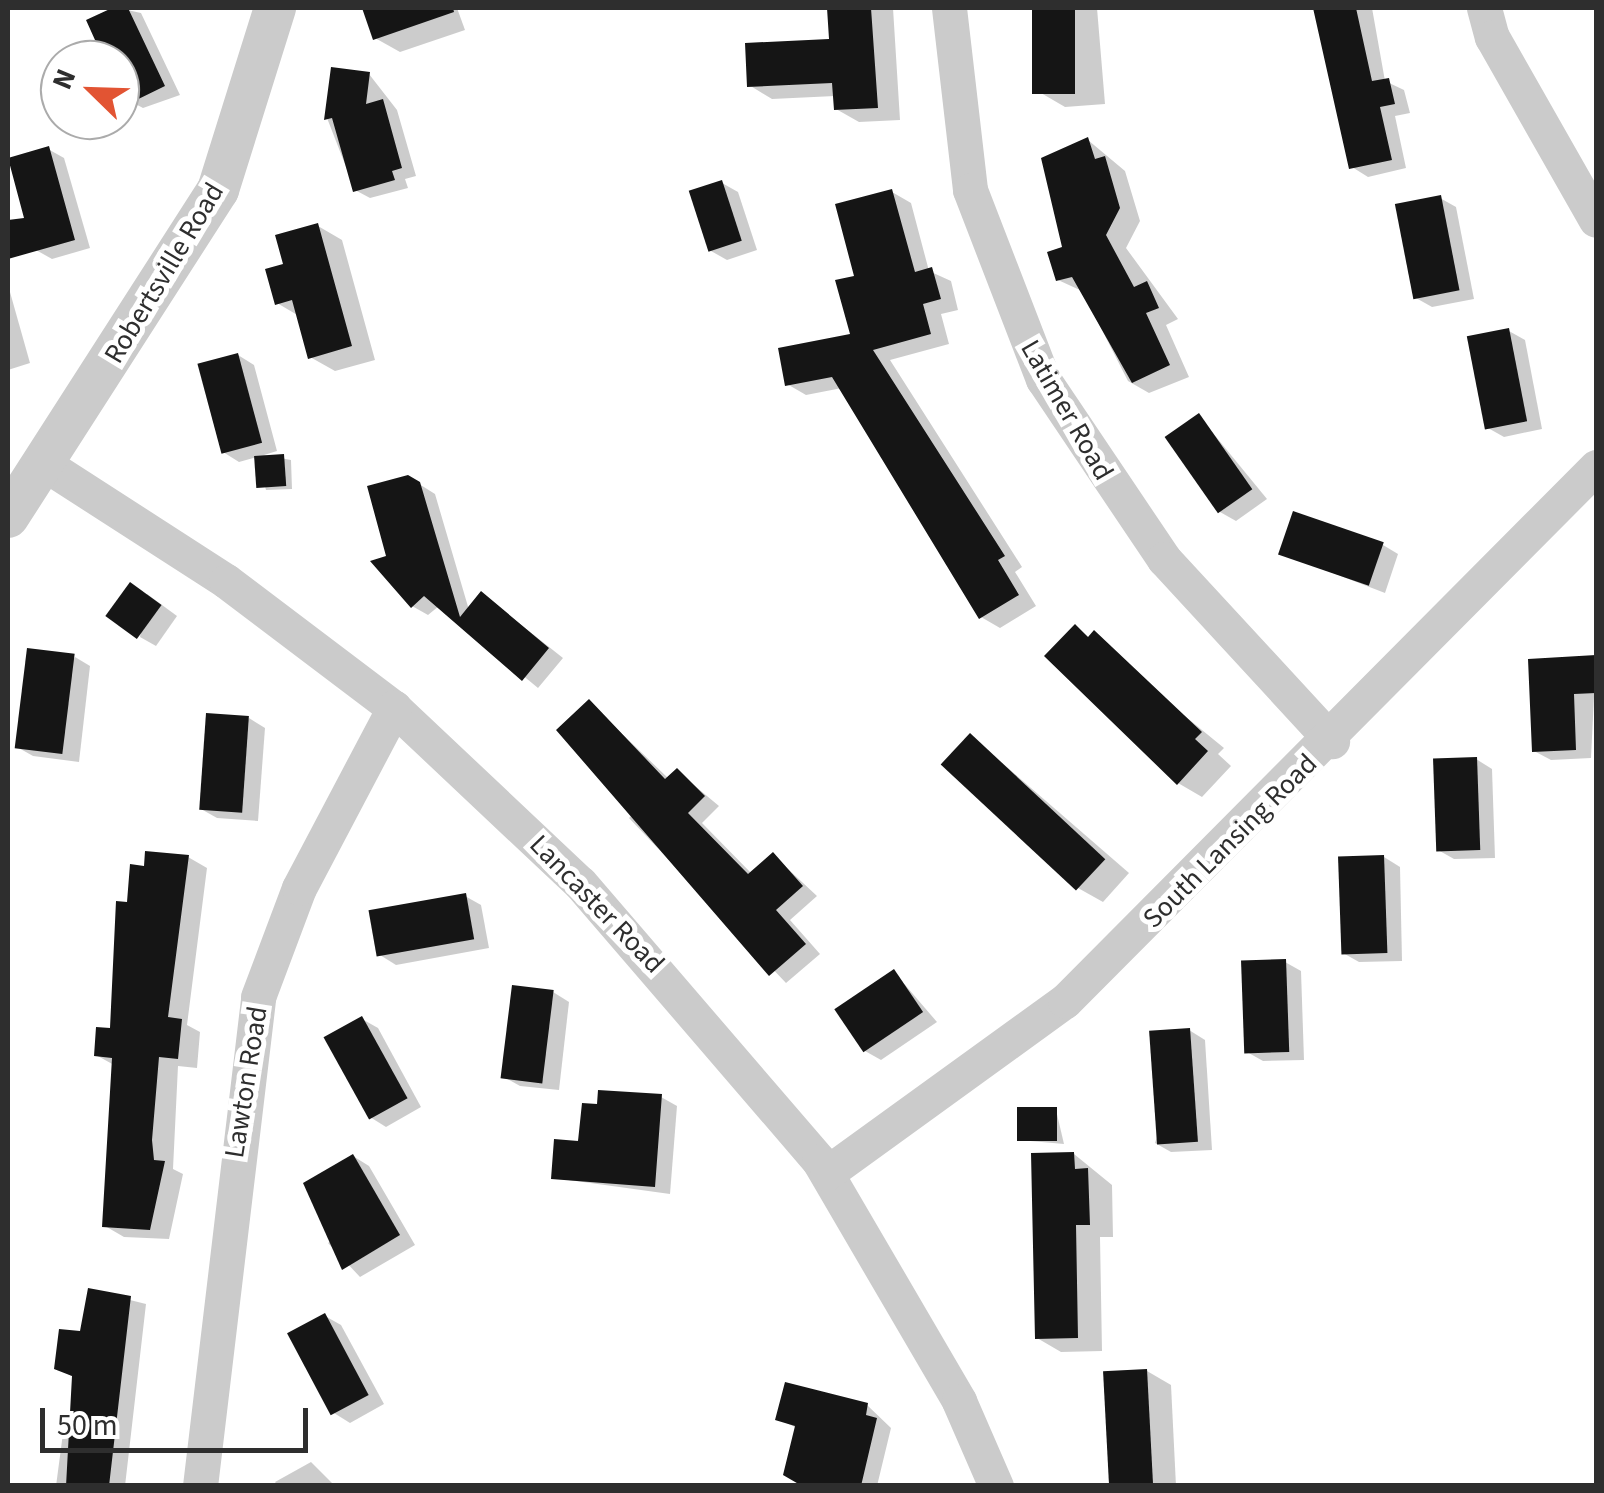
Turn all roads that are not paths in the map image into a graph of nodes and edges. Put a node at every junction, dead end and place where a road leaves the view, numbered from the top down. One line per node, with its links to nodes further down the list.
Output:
1 (274, 8): 5 (street, Robertsville Road)
2 (948, 8): 9 (street, Latimer Road)
3 (1484, 8): 4 (street)
4 (1596, 220)
5 (43, 463): 7 (street, Robertsville Road); 8 (street, Lancaster Road)
6 (1596, 467): 9 (street, South Lansing Road)
7 (8, 517)
8 (394, 708): 10 (street, Lancaster Road); 11 (street, Lawton Road)
9 (1332, 742): 10 (street, South Lansing Road)
10 (827, 1173): 12 (street, Lancaster Road)
11 (200, 1486)
12 (996, 1486)

